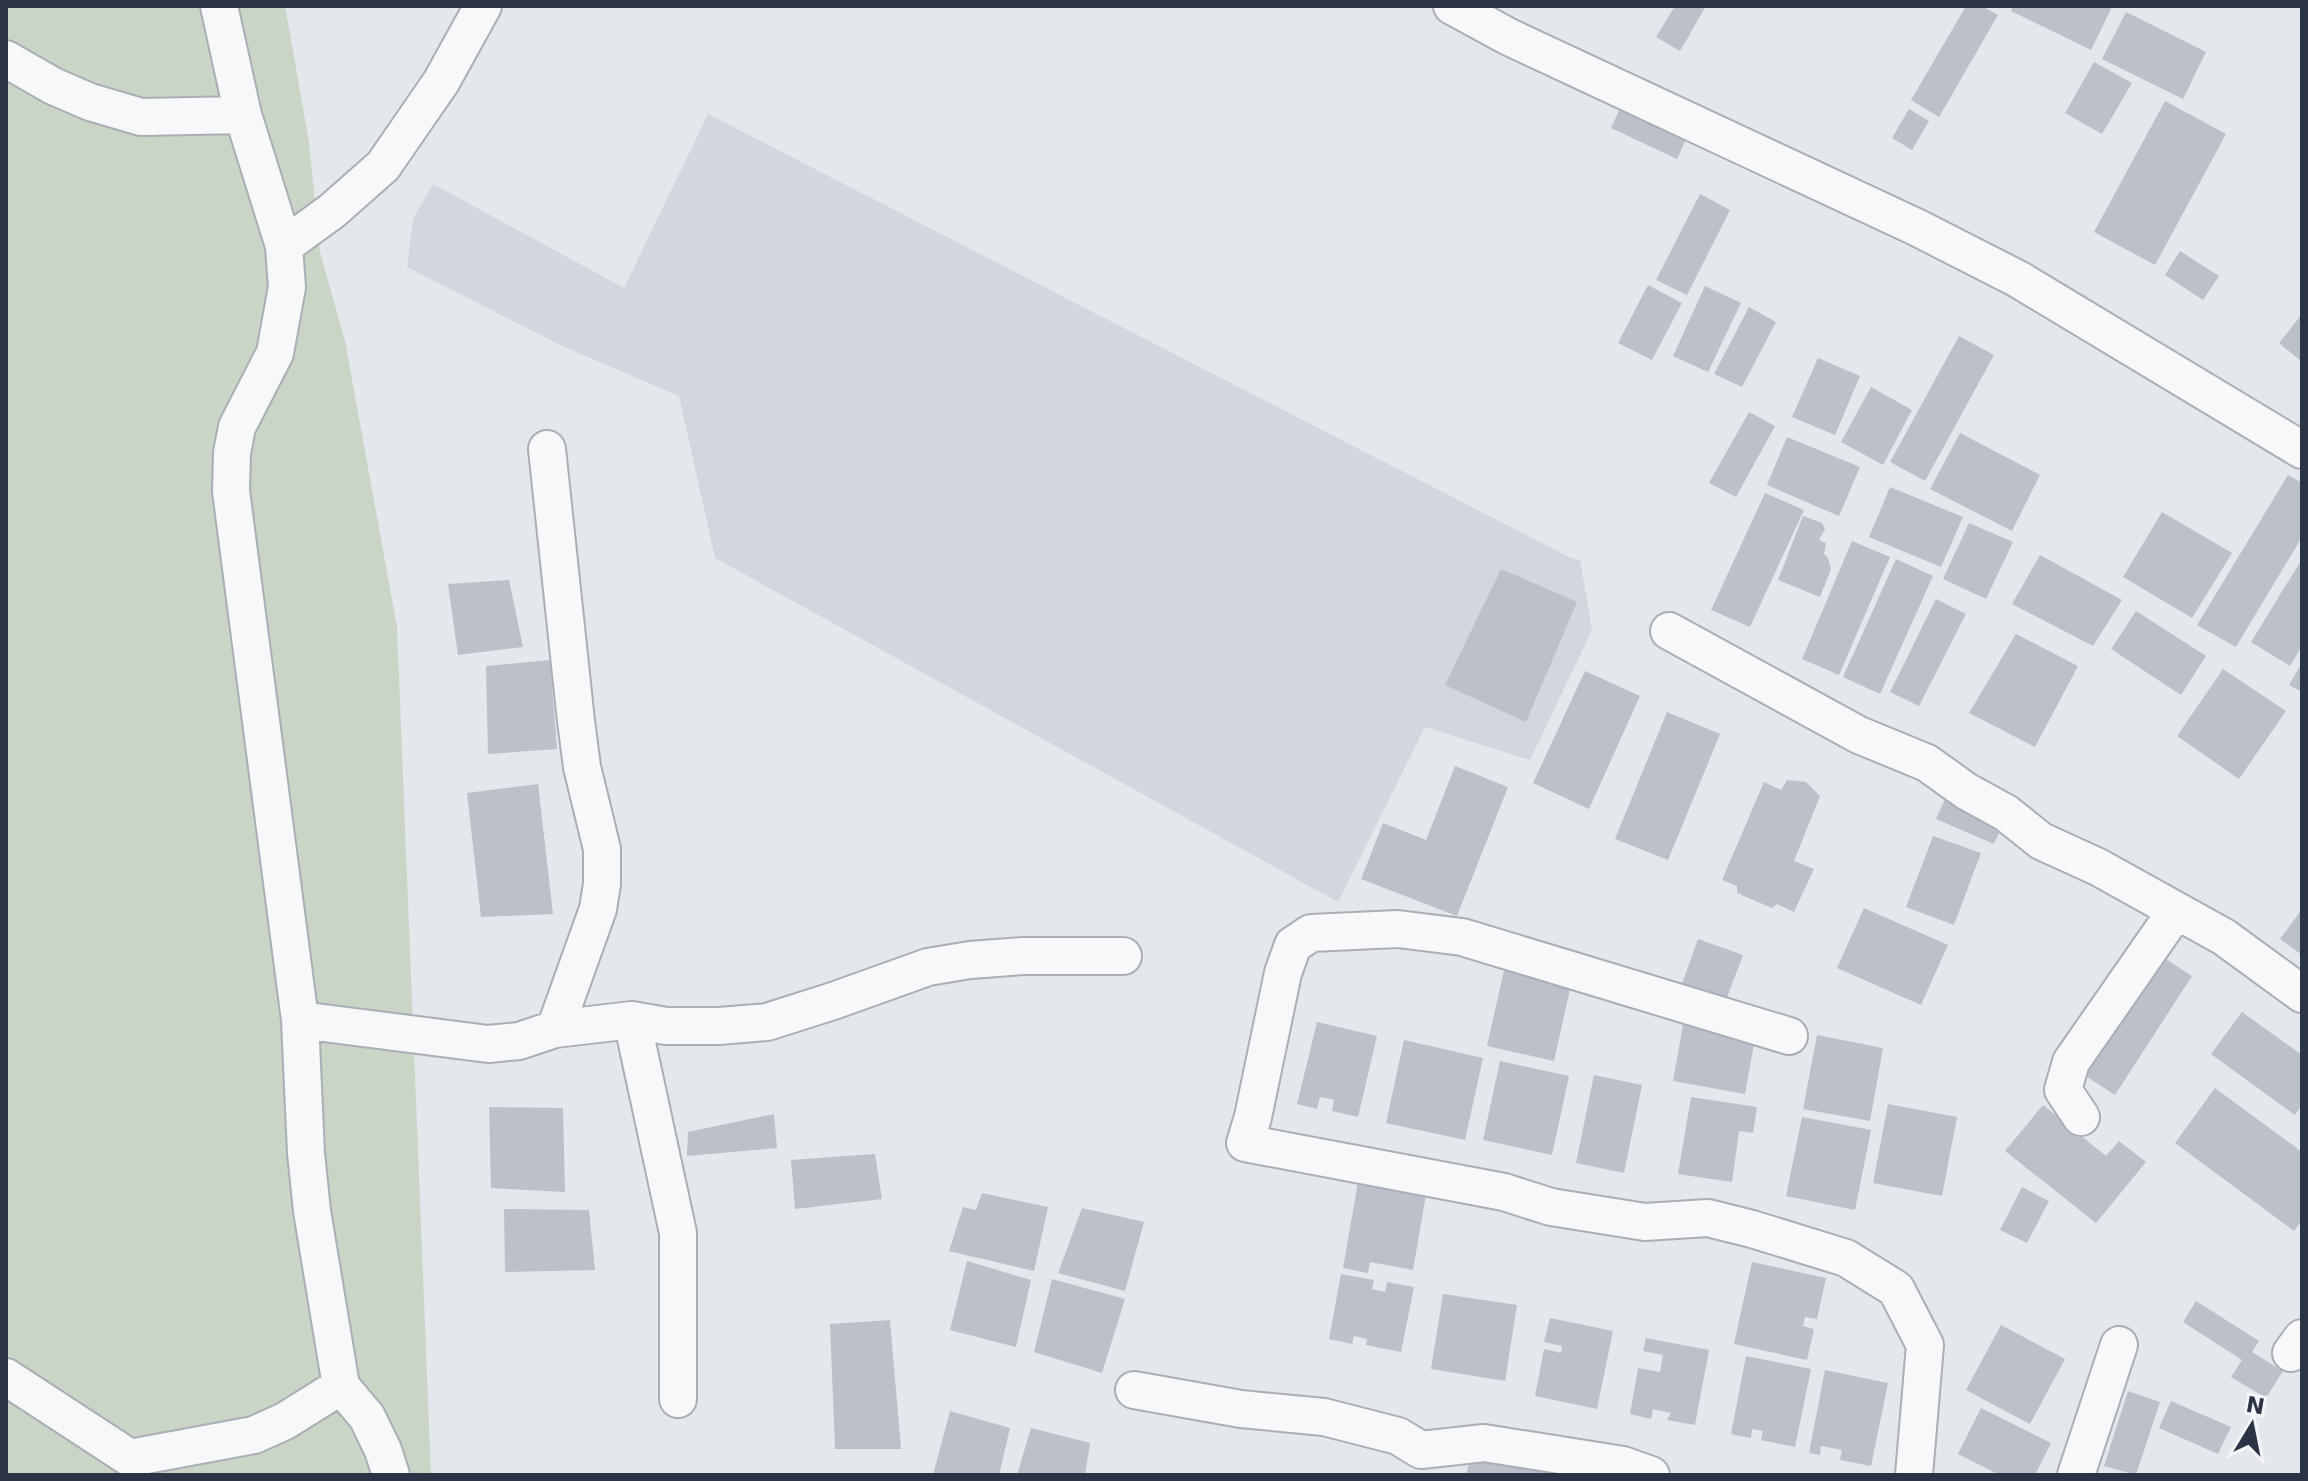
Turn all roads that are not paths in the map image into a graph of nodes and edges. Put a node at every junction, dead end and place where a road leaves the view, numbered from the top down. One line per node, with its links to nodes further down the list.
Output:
1 (219, 6): 5 (street)
2 (483, 6): 6 (street)
3 (1452, 6): 8 (street)
4 (6, 59): 5 (street)
5 (243, 115): 6 (street)
6 (284, 246): 13 (street)
7 (547, 449): 15 (street)
8 (2302, 450)
9 (1669, 631): 10 (street)
10 (2176, 911): 12 (street); 17 (street)
11 (1123, 956): 14 (street)
12 (2302, 994)
13 (300, 1020): 15 (street); 20 (street)
14 (632, 1020): 15 (street); 22 (street)
15 (555, 1029)
16 (1789, 1036): 27 (street)
17 (2081, 1117)
18 (2119, 1345): 28 (street)
19 (6, 1377): 24 (street)
20 (341, 1386): 24 (street); 25 (street)
21 (1134, 1390): 23 (street)
22 (678, 1399)
23 (1419, 1462): 26 (street)
24 (131, 1466)
25 (391, 1475)
26 (1651, 1475)
27 (1914, 1475)
28 (2076, 1475)

